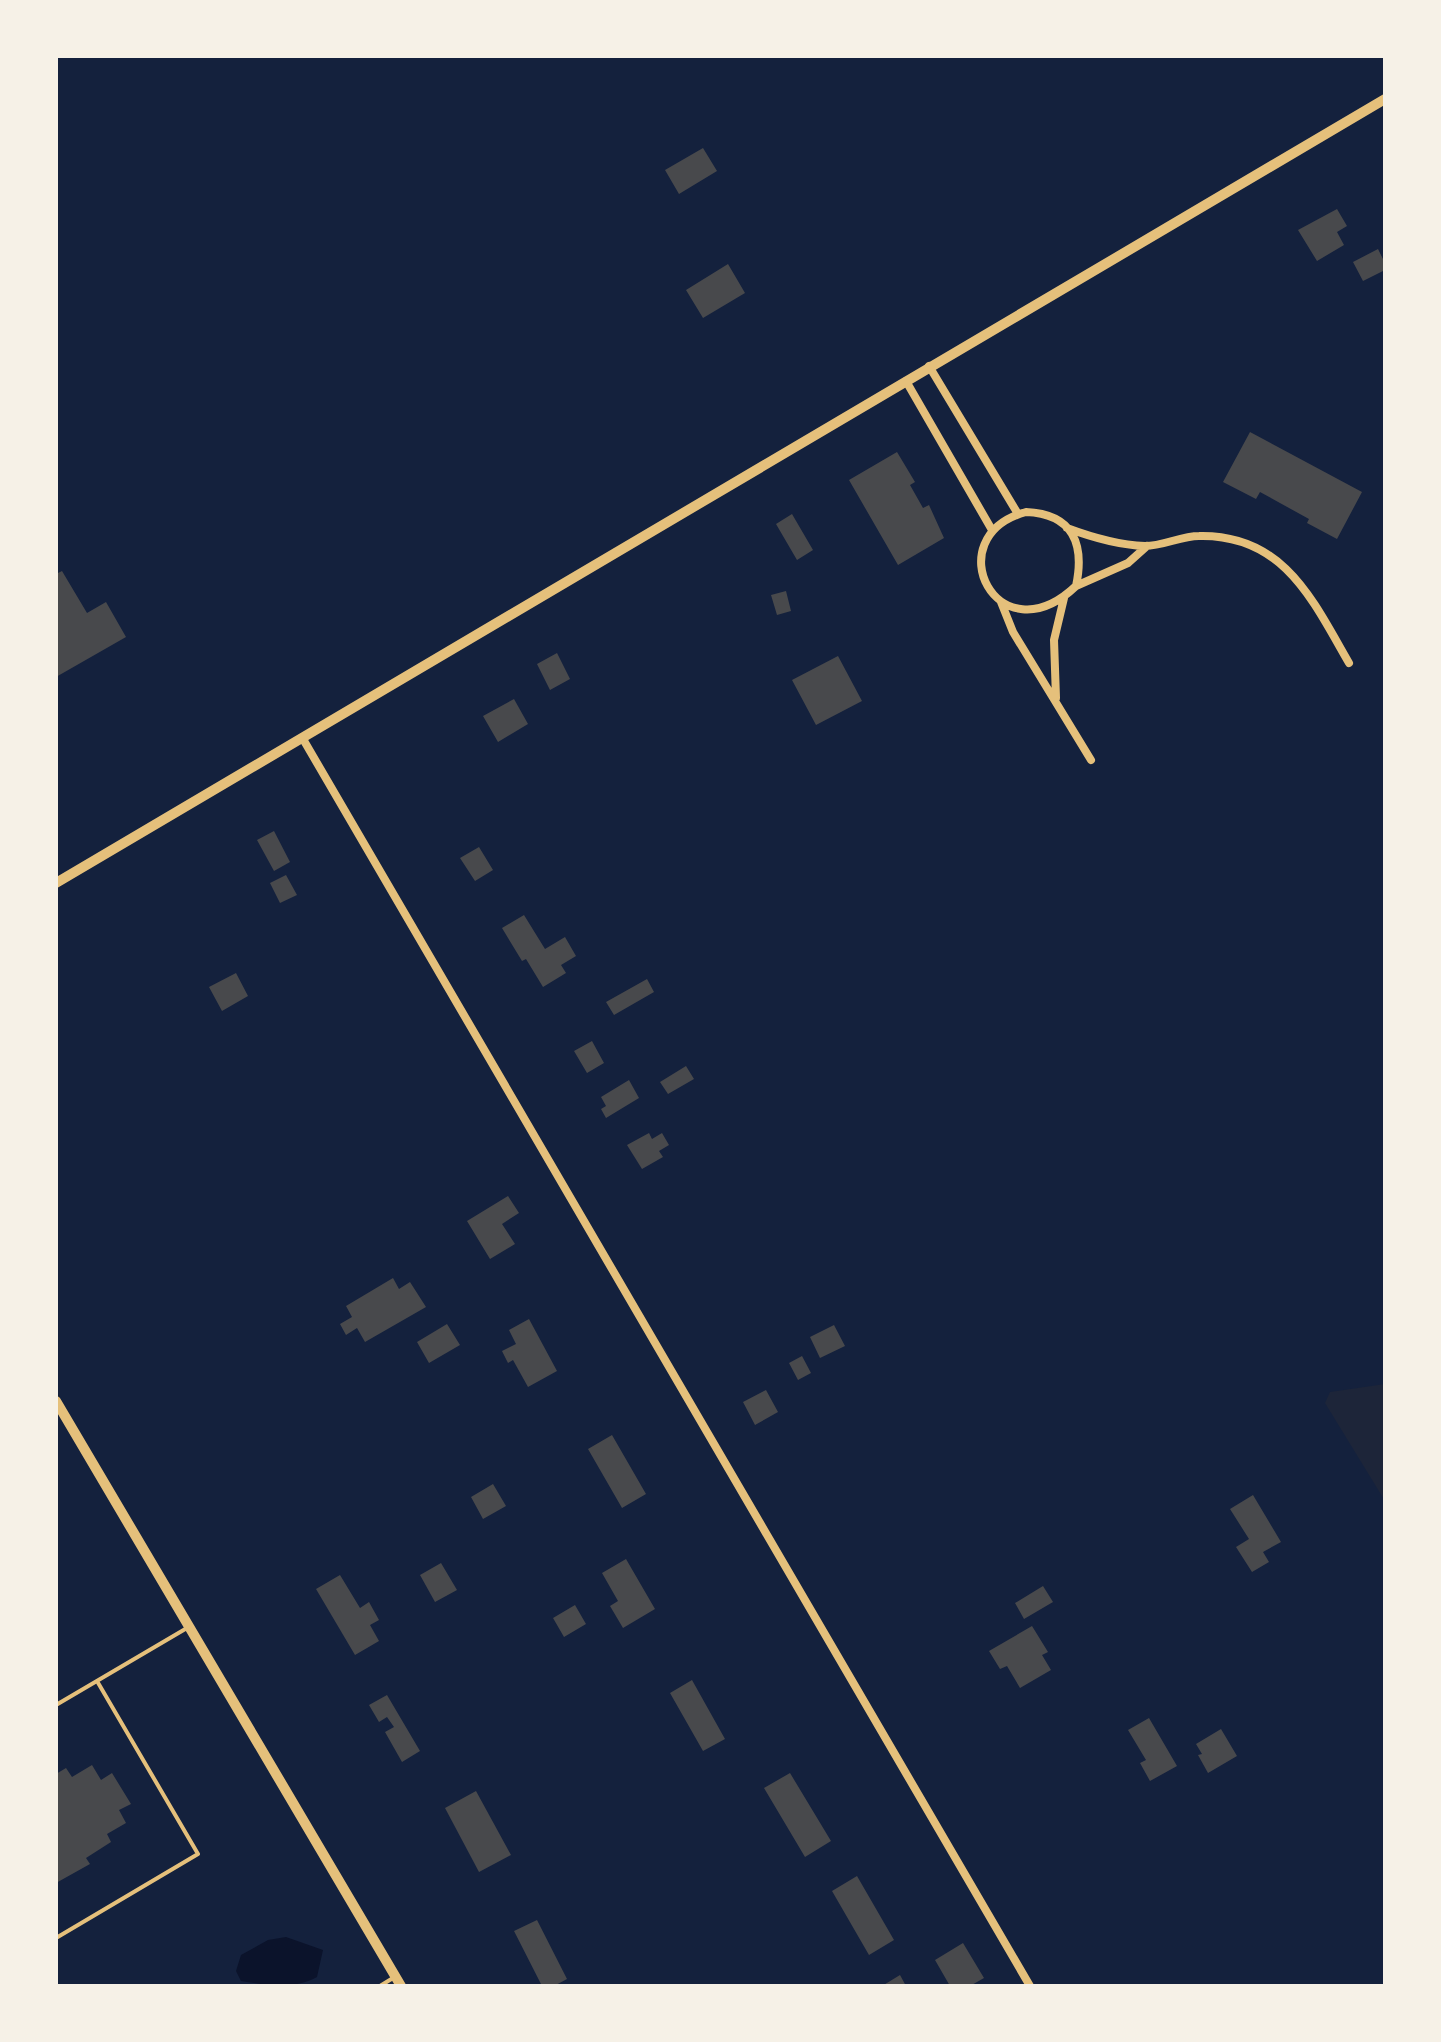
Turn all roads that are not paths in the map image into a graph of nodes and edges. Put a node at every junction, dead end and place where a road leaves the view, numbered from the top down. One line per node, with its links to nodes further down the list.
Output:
1 (1385, 99): 2 (street)
2 (929, 366): 3 (street); 4 (street)
3 (906, 381): 6 (street); 13 (street)
4 (1018, 514): 5 (street); 6 (street)
5 (1067, 528): 7 (street); 8 (street)
6 (992, 530): 10 (street)
7 (1147, 546): 8 (street); 11 (street)
8 (1076, 586): 9 (street)
9 (1064, 598): 10 (street); 12 (street)
10 (1000, 601): 12 (street)
11 (1349, 663)
12 (1056, 699): 14 (street)
13 (303, 739): 15 (street); 23 (street)
14 (1091, 760)
15 (56, 883)
16 (56, 1401): 17 (street)
17 (189, 1627): 18 (lane); 21 (street)
18 (97, 1681): 19 (lane); 20 (lane)
19 (56, 1705)
20 (56, 1938)
21 (398, 1981): 22 (lane)
22 (380, 1986)
23 (1030, 1986)

